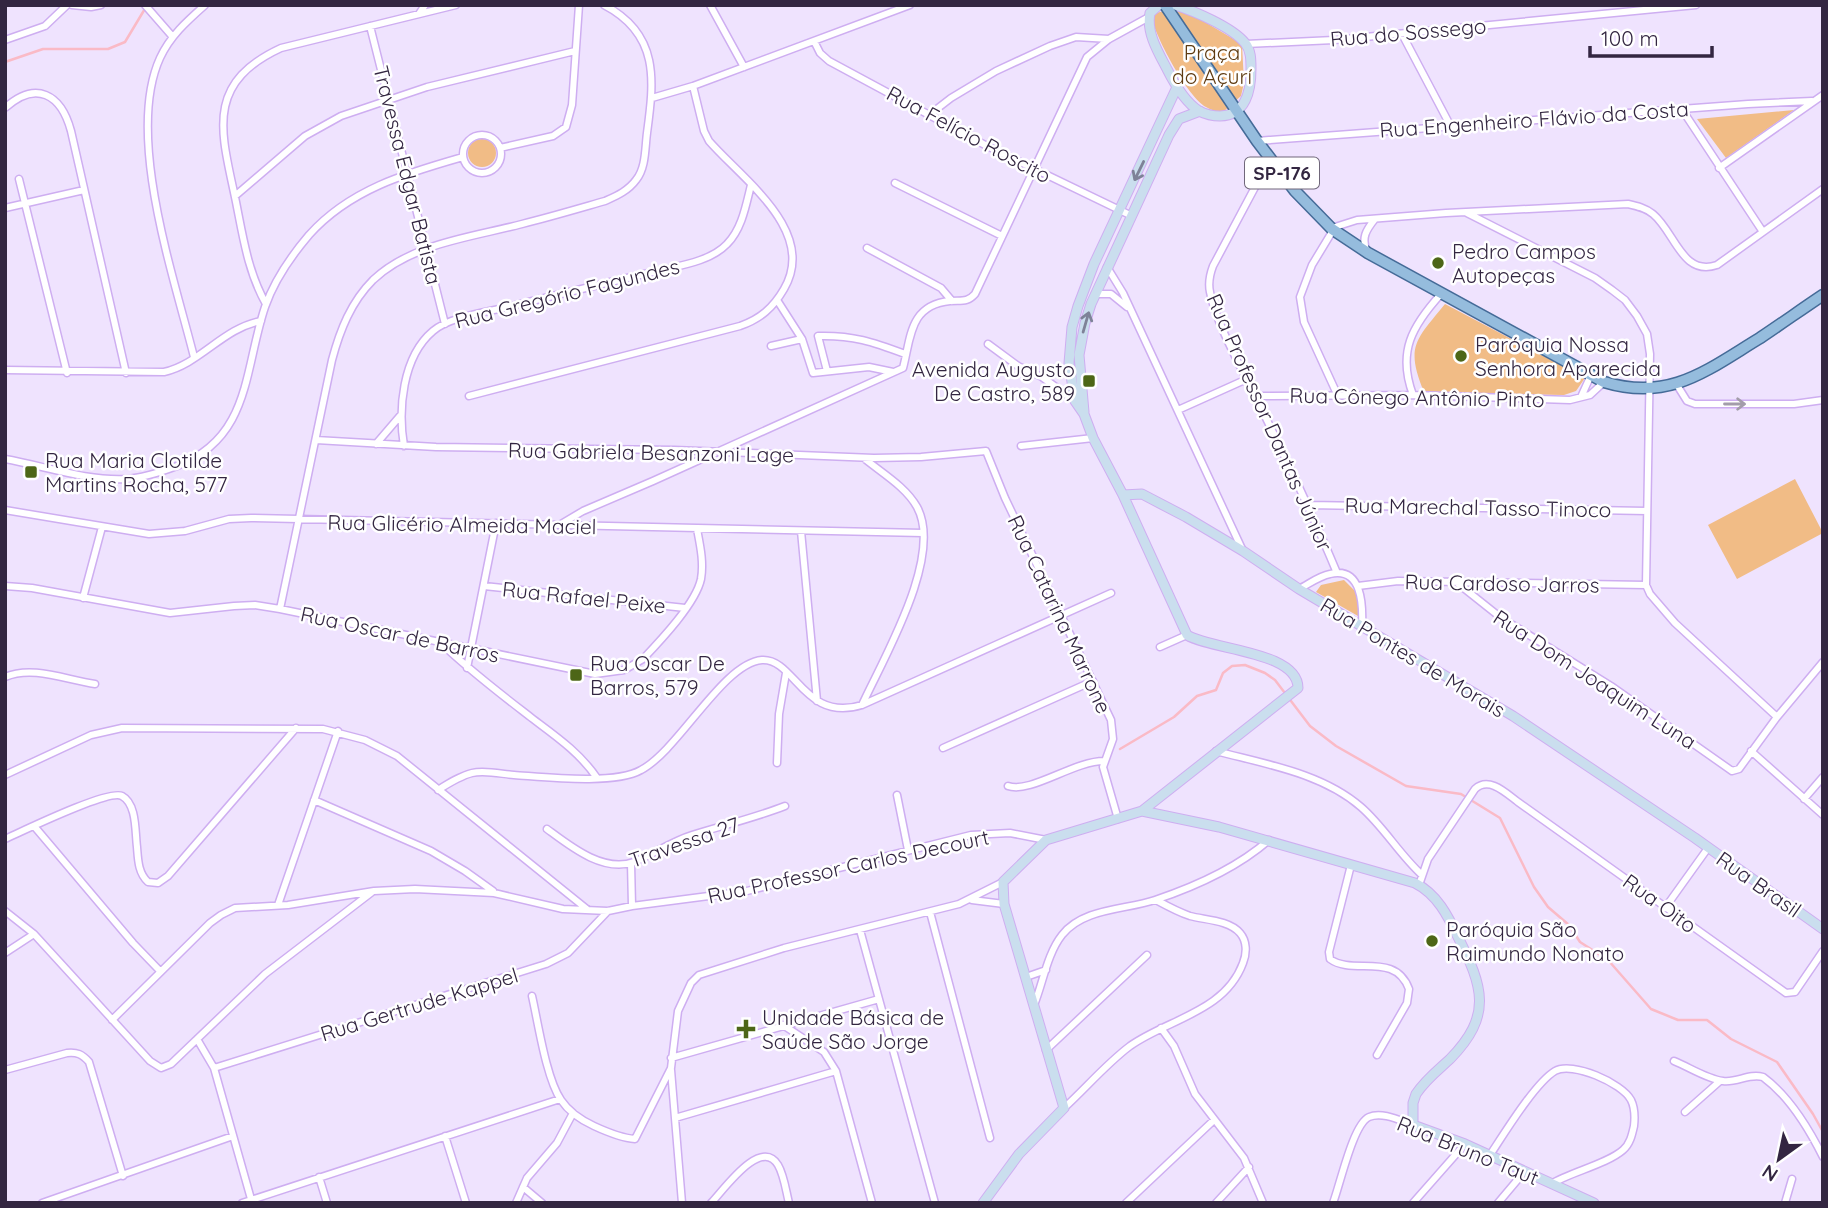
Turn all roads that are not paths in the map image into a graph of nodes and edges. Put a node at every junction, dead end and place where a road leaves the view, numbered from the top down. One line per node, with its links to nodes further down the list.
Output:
1 (69, 5): 2 (street); 22 (street)
2 (101, 5)
3 (205, 5): 20 (street)
4 (425, 5): 16 (street)
5 (456, 5): 16 (street)
6 (579, 5): 25 (street)
7 (604, 5): 31 (street)
8 (710, 5): 26 (street)
9 (910, 5): 23 (street)
10 (1159, 5): 17 (street)
11 (1165, 5): 36 (main road, SP-176)
12 (1175, 5): 15 (street)
13 (1696, 5): 19 (street, Rua do Sossego)
14 (147, 8): 20 (street)
15 (1194, 8): 24 (street)
16 (419, 14): 18 (street)
17 (1149, 17): 21 (street); 28 (street)
18 (370, 26): 30 (street, Travessa Edgar Batista); 53 (street)
19 (1402, 34): 24 (street, Rua do Sossego); 38 (street)
20 (172, 37): 80 (street)
21 (1109, 39): 37 (street); 46 (street)
22 (5, 40)
23 (814, 41): 26 (street); 37 (street, Rua Felício Roscito)
24 (1246, 44): 36 (street)
25 (575, 51): 30 (street); 42 (street)
26 (744, 67): 27 (street)
27 (693, 86): 31 (street); 50 (street)
28 (1177, 87): 35 (street); 39 (street)
29 (1823, 94): 32 (street)
30 (390, 99): 47 (street, Travessa Edgar Batista); 53 (street)
31 (652, 99): 64 (street)
32 (1812, 101): 34 (street, Rua Engenheiro Flávio da Costa); 45 (street)
33 (5, 108): 52 (street)
34 (1681, 108): 38 (street, Rua Engenheiro Flávio da Costa); 45 (street)
35 (1200, 111): 36 (street); 40 (street)
36 (1237, 112): 41 (main road, SP-176)
37 (929, 115): 46 (street, Rua Felício Roscito)
38 (1450, 125): 41 (street, Rua Engenheiro Flávio da Costa)
39 (1159, 129): 40 (street); 56 (street, one-way to 56)
40 (1169, 135): 58 (street)
41 (1257, 141): 44 (main road, SP-176)
42 (500, 148): 43 (street); 43 (street)
43 (463, 156): 47 (street)
44 (1270, 159): 60 (main road, SP-176); 87 (street, Rua Professor Dantas Júnior)
45 (1719, 168): 61 (street)
46 (1034, 169): 56 (street, Rua Felício Roscito); 62 (street)
47 (408, 173): 64 (street, Travessa Edgar Batista); 72 (street)
48 (19, 179): 54 (street)
49 (895, 183): 62 (street)
50 (751, 186): 70 (street); 75 (street, Rua Gregório Fagundes)
51 (1823, 189): 61 (street)
52 (84, 190): 54 (street); 84 (street)
53 (235, 196): 72 (street)
54 (25, 203): 55 (street); 83 (street)
55 (5, 208)
56 (1120, 211): 58 (street, Rua Felício Roscito); 97 (street)
57 (1465, 212): 59 (street); 61 (street); 90 (street)
58 (1132, 216): 66 (street)
59 (1375, 219): 60 (street); 65 (street)
60 (1332, 229): 65 (main road, SP-176); 91 (street)
61 (1763, 232)
62 (1002, 236): 71 (street)
63 (867, 248): 71 (street)
64 (428, 249): 75 (street, Travessa Edgar Batista); 102 (street)
65 (1368, 254): 68 (main road, SP-176)
66 (1107, 267): 67 (street); 73 (street)
67 (1096, 294): 73 (street); 99 (street, one-way to 67)
68 (1441, 294): 86 (main road, SP-176); 92 (street)
69 (1823, 295): 89 (main road, SP-176)
70 (777, 300): 76 (street); 93 (street)
71 (952, 301): 79 (street)
72 (266, 304): 74 (street)
73 (1129, 309): 98 (street)
74 (261, 321): 80 (street); 109 (street)
75 (445, 324): 100 (street, Rua Gregório Fagundes)
76 (802, 339): 78 (street); 82 (street)
77 (988, 344): 97 (street)
78 (771, 346)
79 (905, 354): 82 (street); 85 (street)
80 (194, 357): 84 (street)
81 (5, 370): 83 (street)
82 (827, 371): 85 (street)
83 (67, 373): 84 (street)
84 (126, 373)
85 (895, 373): 107 (street)
86 (1591, 375): 88 (main road, SP-176); 95 (street)
87 (1247, 379): 94 (street, Rua Professor Dantas Júnior); 98 (street)
88 (1604, 383): 90 (main road, SP-176); 95 (street)
89 (1677, 385): 90 (main road, SP-176); 96 (street, one-way to 96)
90 (1649, 389): 113 (street)
91 (1336, 394): 92 (street, Rua Cônego Antônio Pinto); 94 (street, Rua Cônego Antônio Pinto)
92 (1413, 395): 95 (street, Rua Cônego Antônio Pinto)
93 (468, 396)
94 (1255, 396): 111 (street, Rua Professor Dantas Júnior)
95 (1580, 399)
96 (1823, 400)
97 (1075, 401): 99 (street)
98 (1178, 410): 121 (street)
99 (1084, 414): 101 (street)
100 (400, 416): 103 (street, Rua Gregório Fagundes); 104 (street, Rua Gregório Fagundes)
101 (1093, 438): 105 (street); 110 (street)
102 (316, 440): 103 (street, Rua Gabriela Besanzoni Lage); 114 (street)
103 (376, 444): 104 (street, Rua Gabriela Besanzoni Lage)
104 (404, 446): 107 (street, Rua Gabriela Besanzoni Lage)
105 (1021, 446)
106 (986, 451): 108 (street, Rua Gabriela Besanzoni Lage); 133 (street, Rua Catarina Marrone)
107 (715, 452): 108 (street, Rua Gabriela Besanzoni Lage); 116 (street)
108 (864, 458): 120 (street)
109 (5, 459)
110 (1123, 495): 121 (street, Rua Pontes de Morais); 135 (street)
111 (1309, 505): 113 (street, Rua Marechal Tasso Tinoco); 122 (street, Rua Professor Dantas Júnior)
112 (5, 510): 117 (street, Rua Glicério Almeida Maciel)
113 (1647, 511): 124 (street)
114 (299, 520): 115 (street, Rua Glicério Almeida Maciel); 117 (street, Rua Glicério Almeida Maciel); 131 (street)
115 (496, 523): 116 (street, Rua Glicério Almeida Maciel); 126 (street)
116 (561, 525): 118 (street, Rua Glicério Almeida Maciel)
117 (102, 527): 130 (street)
118 (697, 529): 119 (street, Rua Glicério Almeida Maciel); 132 (street, Rua Oscar de Barros)
119 (802, 531): 120 (street, Rua Glicério Almeida Maciel); 145 (street)
120 (923, 533): 146 (street)
121 (1243, 551): 128 (street, Rua Pontes de Morais)
122 (1337, 573): 127 (street); 128 (street)
123 (1456, 582): 124 (street, Rua Cardoso Jarros); 127 (street, Rua Cardoso Jarros); 152 (street, Rua Dom Joaquim Luna)
124 (1646, 585): 147 (street)
125 (5, 586): 130 (street, Rua Oscar de Barros)
126 (484, 586): 132 (street, Rua Rafael Peixe); 138 (street)
127 (1358, 586): 134 (street)
128 (1299, 589): 134 (street, Rua Pontes de Morais)
129 (1111, 593): 133 (street)
130 (83, 598): 131 (street, Rua Oscar de Barros)
131 (280, 608): 136 (street, Rua Oscar de Barros)
132 (685, 608): 138 (street, Rua Oscar de Barros)
133 (1062, 615): 143 (street, Rua Catarina Marrone); 146 (street)
134 (1362, 626): 169 (street, Rua Pontes de Morais)
135 (1187, 635): 137 (street); 151 (street)
136 (440, 642): 138 (street, Rua Oscar de Barros); 140 (street)
137 (1160, 647)
138 (472, 648): 140 (street)
139 (1823, 662): 147 (street)
140 (467, 668): 157 (street)
141 (786, 673): 145 (street); 154 (street); 157 (street)
142 (5, 677): 144 (street)
143 (1093, 681): 150 (street); 153 (street, Rua Catarina Marrone)
144 (95, 684)
145 (817, 701): 146 (street)
146 (862, 705)
147 (1776, 717): 152 (street)
148 (296, 728): 149 (street); 155 (street); 167 (street)
149 (338, 731): 159 (street); 162 (street)
150 (943, 748)
151 (1216, 751): 164 (street); 177 (street)
152 (1751, 751): 161 (street)
153 (1104, 761): 158 (street); 166 (street, Rua Catarina Marrone)
154 (776, 763)
155 (5, 775)
156 (1823, 777): 161 (street)
157 (597, 778): 159 (street)
158 (1008, 786)
159 (438, 790): 187 (street)
160 (897, 795): 174 (street)
161 (1804, 799): 165 (street)
162 (314, 800): 180 (street); 184 (street)
163 (785, 806): 175 (street, Travessa 27)
164 (1142, 811): 166 (street); 171 (street)
165 (1823, 815)
166 (1118, 820): 172 (street)
167 (34, 826): 170 (street); 198 (street)
168 (547, 829): 175 (street, Travessa 27)
169 (1695, 838): 173 (street, Rua Brasil)
170 (5, 839)
171 (1269, 840): 176 (street); 182 (street)
172 (1046, 841): 174 (street, Rua Professor Carlos Decourt); 178 (street)
173 (1708, 848): 186 (street); 191 (street, Rua Brasil)
174 (908, 850): 185 (street, Rua Professor Carlos Decourt)
175 (631, 863): 185 (street)
176 (1351, 865): 177 (street); 208 (street)
177 (1420, 880): 186 (street, Rua Oito); 222 (street)
178 (1003, 882): 181 (street); 183 (street)
179 (374, 891): 180 (street, Rua Professor Carlos Decourt); 184 (street, Rua Professor Carlos Decourt); 206 (street)
180 (494, 893): 187 (street, Rua Professor Carlos Decourt)
181 (970, 900): 183 (street); 190 (street)
182 (1156, 900): 197 (street); 205 (street)
183 (1004, 904): 199 (street)
184 (278, 905): 198 (street, Rua Professor Carlos Decourt)
185 (632, 906): 189 (street, Rua Professor Carlos Decourt)
186 (1665, 908): 194 (street, Rua Oito)
187 (588, 910): 189 (street, Rua Professor Carlos Decourt)
188 (5, 911): 193 (street)
189 (608, 911): 211 (street, Rua Gertrude Kappel)
190 (930, 912): 192 (street); 225 (street)
191 (1823, 929)
192 (860, 930): 201 (street); 209 (street)
193 (34, 934): 195 (street); 203 (street)
194 (1823, 951)
195 (5, 953)
196 (1147, 955): 207 (street)
197 (1046, 970): 199 (street); 202 (street)
198 (160, 971): 203 (street, Rua Professor Carlos Decourt)
199 (1026, 978): 202 (street)
200 (532, 996): 216 (street)
201 (879, 999): 204 (street); 248 (street)
202 (1034, 1006): 207 (street)
203 (112, 1020): 206 (street)
204 (783, 1025): 209 (street); 214 (street)
205 (1161, 1028): 217 (street); 221 (street)
206 (197, 1039): 211 (street)
207 (1045, 1050): 217 (street)
208 (1377, 1055)
209 (671, 1058): 212 (street)
210 (1674, 1061): 215 (street)
211 (214, 1068): 223 (street)
212 (671, 1068): 219 (street); 220 (street)
213 (5, 1070): 231 (street)
214 (836, 1071): 220 (street); 247 (street)
215 (1720, 1080): 218 (street); 228 (street)
216 (560, 1099): 219 (street); 224 (street)
217 (1064, 1108): 249 (street)
218 (1685, 1112)
219 (573, 1113): 235 (street)
220 (675, 1118): 244 (street)
221 (1214, 1120): 229 (street); 250 (street)
222 (1413, 1125): 226 (street, Rua Bruno Taut); 253 (street, Rua Bruno Taut)
223 (233, 1136): 231 (street); 236 (street)
224 (445, 1136): 232 (street); 241 (street)
225 (990, 1138)
226 (1465, 1144): 227 (street, Rua Bruno Taut); 254 (street)
227 (1490, 1155): 230 (street, Rua Bruno Taut); 234 (street)
228 (1823, 1157)
229 (1249, 1167): 251 (street); 252 (street)
230 (1525, 1171): 234 (street, Rua Bruno Taut); 255 (street)
231 (123, 1176): 238 (street)
232 (319, 1177): 236 (street); 240 (street)
233 (1793, 1179): 256 (street)
234 (1551, 1184): 237 (street, Rua Bruno Taut)
235 (523, 1187): 242 (street); 243 (street)
236 (251, 1199): 239 (street)
237 (1587, 1201)
238 (42, 1203)
239 (242, 1203)
240 (327, 1203)
241 (466, 1203)
242 (516, 1203)
243 (542, 1203)
244 (682, 1203)
245 (711, 1203): 246 (street)
246 (789, 1203)
247 (872, 1203)
248 (935, 1203)
249 (983, 1203)
250 (1126, 1203)
251 (1216, 1203)
252 (1263, 1203)
253 (1333, 1203)
254 (1413, 1203)
255 (1498, 1203)
256 (1785, 1203)

